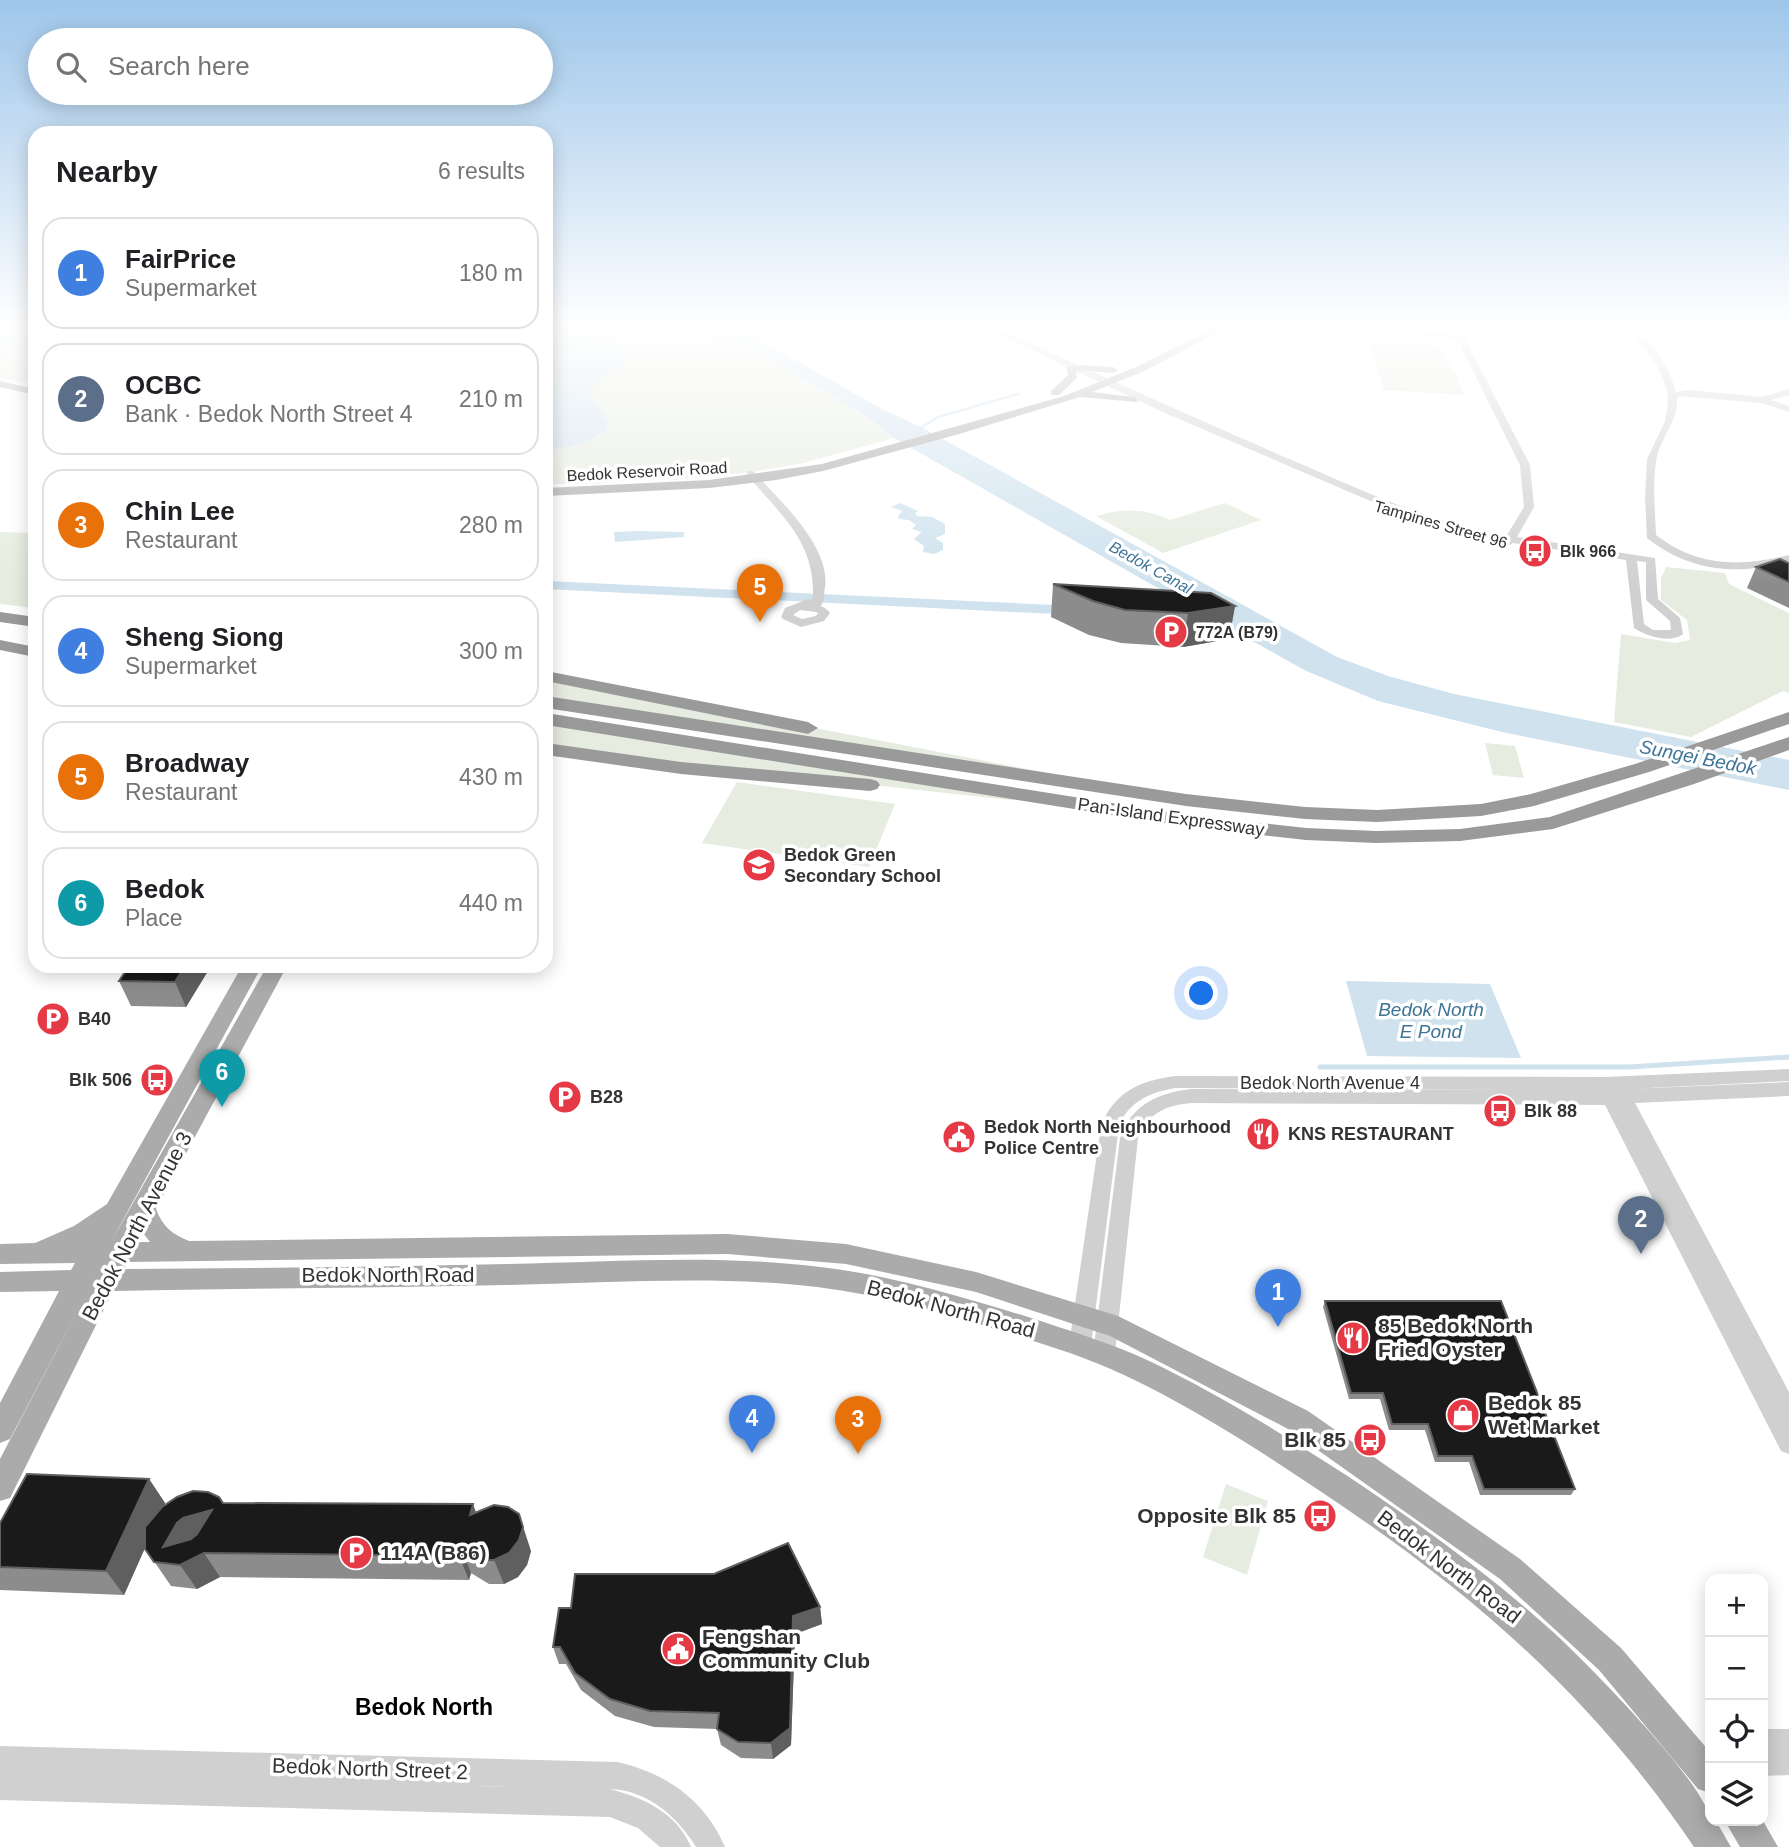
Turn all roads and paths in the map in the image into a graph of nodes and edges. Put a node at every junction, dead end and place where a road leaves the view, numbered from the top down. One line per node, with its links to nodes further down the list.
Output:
1 (1004, 411): 6 (main road, Bedok Reservoir Road)
2 (1019, 411): 6 (main road, Bedok Reservoir Road)
3 (1168, 411): 9 (street, Tampines Street 96)
4 (1491, 411): 9 (street)
5 (1672, 411): 10 (street)
6 (951, 430): 7 (main road, Bedok Reservoir Road)
7 (747, 477): 8 (main road, Bedok Reservoir Road); 12 (street)
8 (553, 490)
9 (1504, 541): 11 (street, Tampines Street 96)
10 (1789, 558)
11 (1631, 560): 11 (street, Tampines Street 96)
12 (812, 601)
13 (0, 610): 14 (highway)
14 (28, 612)
15 (0, 617): 16 (highway)
16 (28, 621)
17 (0, 633): 18 (highway)
18 (28, 638)
19 (0, 645): 20 (highway)
20 (28, 651)
21 (553, 677): 29 (highway)
22 (553, 703): 29 (highway, Pan-Island Expressway)
23 (1789, 718): 25 (highway, Pan-Island Expressway)
24 (553, 720): 28 (highway, Pan-Island Expressway)
25 (1760, 730): 29 (highway, Pan-Island Expressway)
26 (1787, 744): 28 (highway, Pan-Island Expressway)
27 (553, 750): 28 (highway)
28 (1037, 799)
29 (1186, 800)
30 (248, 973): 35 (main road, Bedok North Avenue 3)
31 (272, 973): 36 (main road, Bedok North Avenue 3)
32 (1789, 1075): 34 (street, Bedok North Avenue 4)
33 (1789, 1088): 34 (street, Bedok North Avenue 4)
34 (1614, 1091): 47 (street, Bedok North Avenue 4); 48 (street); 50 (street)
35 (117, 1208): 37 (main road, Bedok North Avenue 3); 40 (main road)
36 (144, 1210): 38 (main road, Bedok North Avenue 3); 39 (main road)
37 (93, 1252): 38 (main road, Bedok North Road); 40 (main road, Bedok North Road); 44 (main road, Bedok North Avenue 3)
38 (121, 1252): 39 (main road, Bedok North Road); 43 (main road, Bedok North Avenue 3)
39 (190, 1252): 42 (main road, Bedok North Road)
40 (30, 1253): 41 (main road, Bedok North Road)
41 (0, 1254)
42 (901, 1265): 46 (main road); 47 (main road, Bedok North Road)
43 (108, 1278): 44 (main road, Bedok North Road); 46 (main road, Bedok North Road); 51 (main road, Bedok North Avenue 3)
44 (78, 1280): 45 (main road, Bedok North Road); 49 (main road, Bedok North Avenue 3)
45 (0, 1282)
46 (910, 1294): 47 (main road, Bedok North Road)
47 (1095, 1335): 57 (main road, Bedok North Road); 62 (main road, Bedok North Road)
48 (1789, 1414)
49 (0, 1430)
50 (1789, 1444)
51 (0, 1488)
52 (1768, 1742): 53 (street)
53 (1789, 1742)
54 (0, 1759): 61 (street, Bedok North Street 2)
55 (1789, 1762): 56 (street)
56 (1768, 1763)
57 (1705, 1764)
58 (0, 1786): 60 (street, Bedok North Street 2)
59 (1746, 1826): 63 (main road)
60 (677, 1847)
61 (711, 1847)
62 (1714, 1847)
63 (1761, 1847)

